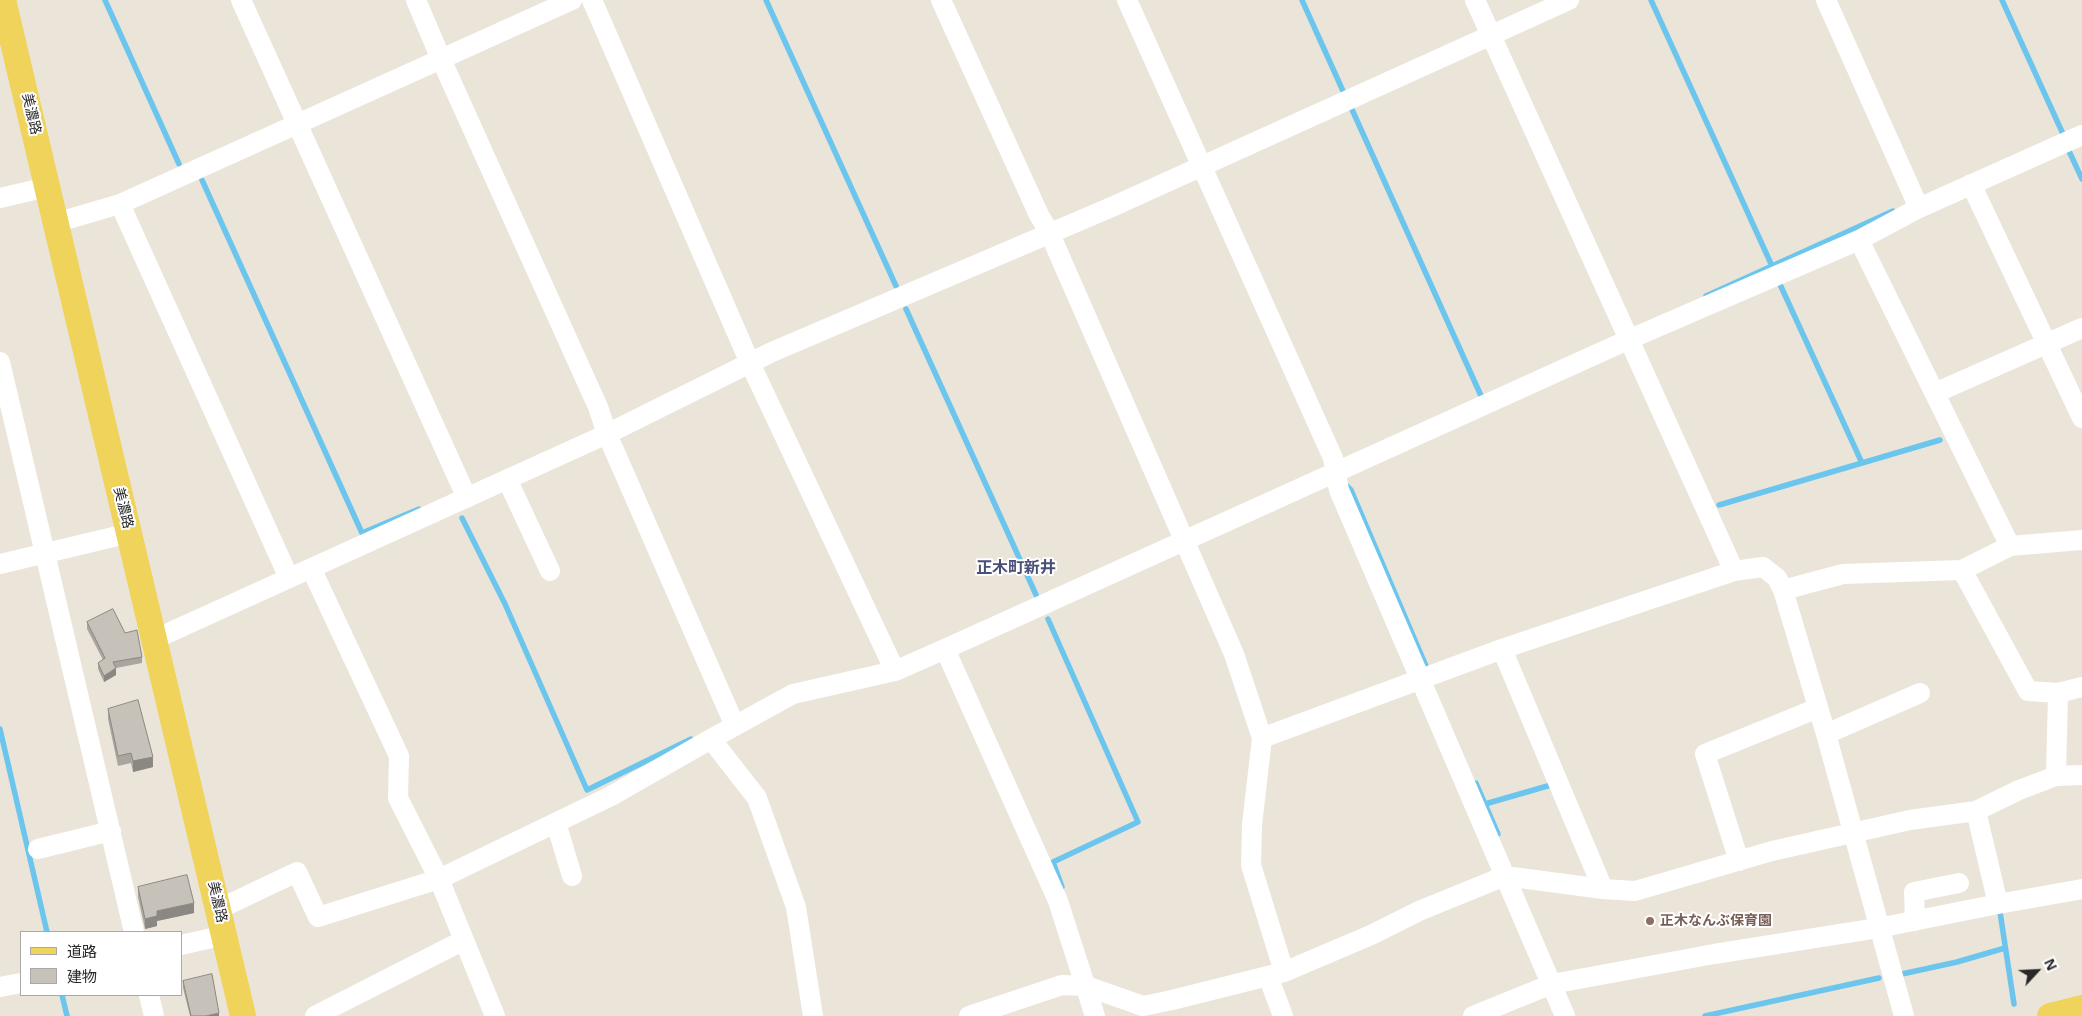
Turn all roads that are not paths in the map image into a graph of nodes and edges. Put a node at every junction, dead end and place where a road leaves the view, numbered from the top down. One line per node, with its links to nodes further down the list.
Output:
1 (3, 0): 17 (main road, 美濃路)
2 (241, 0): 13 (street)
3 (416, 0): 12 (street)
4 (572, 0): 12 (street)
5 (592, 0): 28 (street)
6 (941, 0): 22 (street)
7 (1127, 0): 15 (street)
8 (1475, 0): 11 (street)
9 (1569, 0): 11 (street)
10 (1826, 0): 20 (street)
11 (1490, 35): 15 (street); 25 (street)
12 (441, 59): 13 (street); 31 (street)
13 (296, 124): 19 (street); 34 (street)
14 (2082, 135): 16 (street)
15 (1203, 166): 22 (street); 32 (street)
16 (1971, 184): 20 (street); 26 (street)
17 (47, 187): 18 (street); 21 (main road, 美濃路)
18 (0, 198)
19 (120, 204): 21 (street); 45 (street)
20 (1918, 208): 23 (street)
21 (55, 223): 35 (main road, 美濃路)
22 (1050, 234): 28 (street); 36 (street)
23 (1859, 240): 25 (street); 29 (street)
24 (2082, 328): 26 (street)
25 (1630, 339): 32 (street); 44 (street)
26 (2047, 344): 29 (street); 30 (street)
27 (0, 362): 39 (street)
28 (750, 363): 31 (street); 50 (street)
29 (1935, 393): 38 (street)
30 (2081, 412)
31 (607, 434): 33 (street); 56 (street)
32 (1336, 473): 36 (street); 51 (street)
33 (507, 480): 34 (street); 43 (street)
34 (467, 498): 41 (street)
35 (130, 533): 39 (street); 47 (main road, 美濃路)
36 (1185, 540): 48 (street); 59 (street)
37 (2082, 540): 38 (street)
38 (2010, 546): 42 (street)
39 (45, 553): 40 (street); 64 (street)
40 (0, 564)
41 (311, 568): 45 (street); 70 (street)
42 (1962, 570): 46 (street); 54 (street)
43 (550, 571)
44 (1734, 571): 46 (street); 49 (street)
45 (289, 578): 47 (street)
46 (1783, 590): 55 (street)
47 (155, 639): 75 (main road, 美濃路)
48 (945, 649): 50 (street); 85 (street)
49 (1502, 650): 51 (street); 72 (street)
50 (895, 670): 56 (street)
51 (1421, 679): 59 (street); 69 (street)
52 (2082, 687): 54 (street)
53 (1920, 693): 57 (street)
54 (2058, 693): 61 (street)
55 (1818, 708): 57 (street); 67 (street)
56 (735, 726): 58 (street)
57 (1826, 734): 65 (street)
58 (712, 738): 63 (street); 93 (street)
59 (1262, 738): 82 (street)
60 (2082, 774): 61 (street)
61 (2056, 776): 62 (street)
62 (1976, 811): 65 (street); 74 (street)
63 (556, 823): 68 (street); 70 (street)
64 (111, 831): 66 (street); 78 (street)
65 (1853, 833): 67 (street); 77 (street)
66 (38, 849)
67 (1739, 861): 72 (street)
68 (572, 876)
69 (1505, 876): 72 (street); 82 (street); 84 (street)
70 (439, 879): 75 (street); 80 (street)
71 (1959, 883): 76 (street)
72 (1603, 889)
73 (2082, 889): 74 (street)
74 (1998, 904): 76 (street)
75 (219, 909): 79 (main road, 美濃路)
76 (1915, 921): 77 (street)
77 (1878, 928): 84 (street); 99 (street)
78 (134, 931)
79 (225, 935): 81 (street); 90 (main road, 美濃路)
80 (464, 940): 91 (street); 92 (street)
81 (182, 945)
82 (1276, 974): 85 (street); 96 (street)
83 (20, 982): 86 (street)
84 (1552, 984): 97 (street); 98 (street)
85 (1086, 986): 94 (street); 95 (street)
86 (0, 988)
87 (149, 996): 89 (street)
88 (2082, 1008): 100 (main road)
89 (154, 1016)
90 (243, 1016)
91 (315, 1016)
92 (495, 1016)
93 (813, 1016)
94 (969, 1016)
95 (1095, 1016)
96 (1284, 1016)
97 (1473, 1016)
98 (1565, 1016)
99 (1904, 1016)
100 (2050, 1016)

